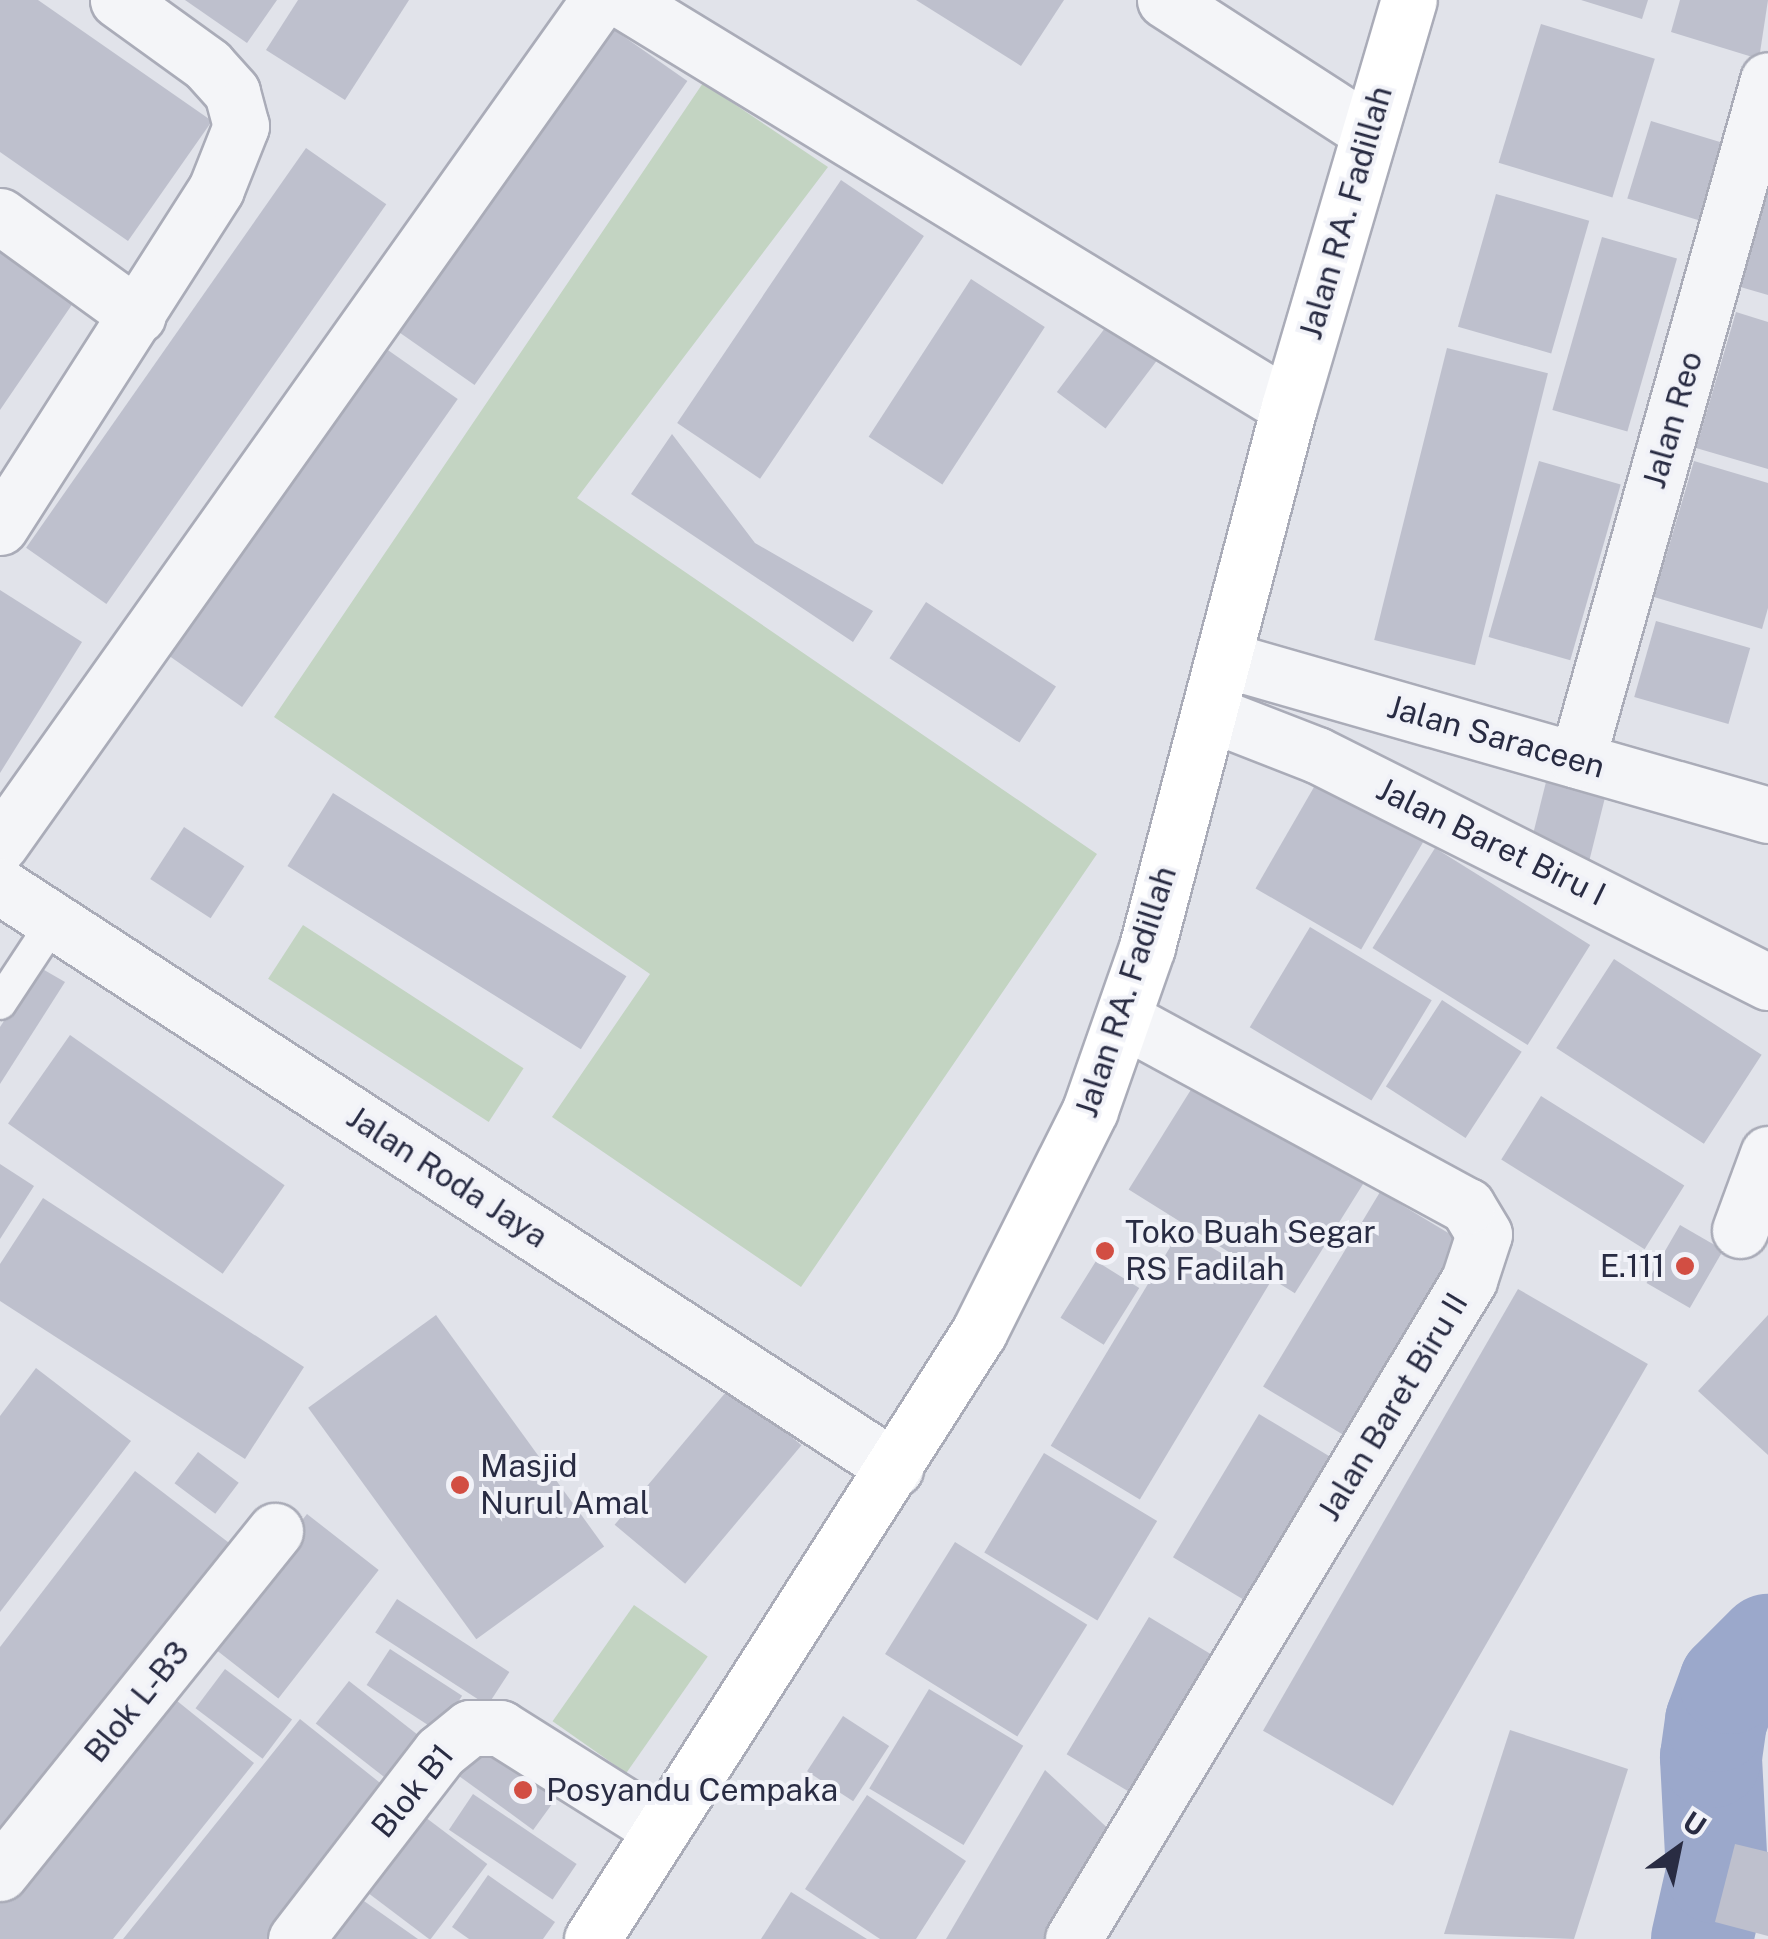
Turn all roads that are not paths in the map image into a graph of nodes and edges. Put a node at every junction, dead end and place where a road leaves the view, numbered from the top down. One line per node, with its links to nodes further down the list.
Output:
1 (118, 0): 9 (street)
2 (599, 0): 16 (street)
3 (622, 0): 10 (street)
4 (1408, 0): 7 (main road, Jalan RA. Fadillah)
5 (1176, 3): 7 (street)
6 (1768, 80): 14 (street, Jalan Reo)
7 (1369, 132): 10 (main road, Jalan RA. Fadillah)
8 (0, 216): 9 (street)
9 (138, 316): 11 (street)
10 (1288, 408): 12 (main road, Jalan RA. Fadillah)
11 (0, 527)
12 (1224, 660): 13 (main road, Jalan RA. Fadillah); 14 (street, Jalan Saraceen)
13 (1209, 713): 19 (street, Jalan Baret Biru I); 21 (main road, Jalan RA. Fadillah)
14 (1577, 760): 15 (street, Jalan Saraceen)
15 (1768, 815)
16 (0, 844)
17 (0, 886): 18 (street, Jalan Roda Jaya)
18 (54, 921): 20 (lane); 24 (street, Jalan Roda Jaya)
19 (1768, 982)
20 (0, 1003)
21 (1124, 1020): 24 (main road, Jalan RA. Fadillah); 30 (street, Jalan Baret Biru II)
22 (1768, 1154): 23 (street)
23 (1740, 1230)
24 (894, 1468): 26 (main road, Jalan RA. Fadillah)
25 (275, 1531): 27 (street, Blok L-B3)
26 (662, 1830): 28 (street, Blok B1); 29 (main road, Jalan RA. Fadillah)
27 (0, 1873)
28 (296, 1939)
29 (592, 1939)
30 (1073, 1939)

